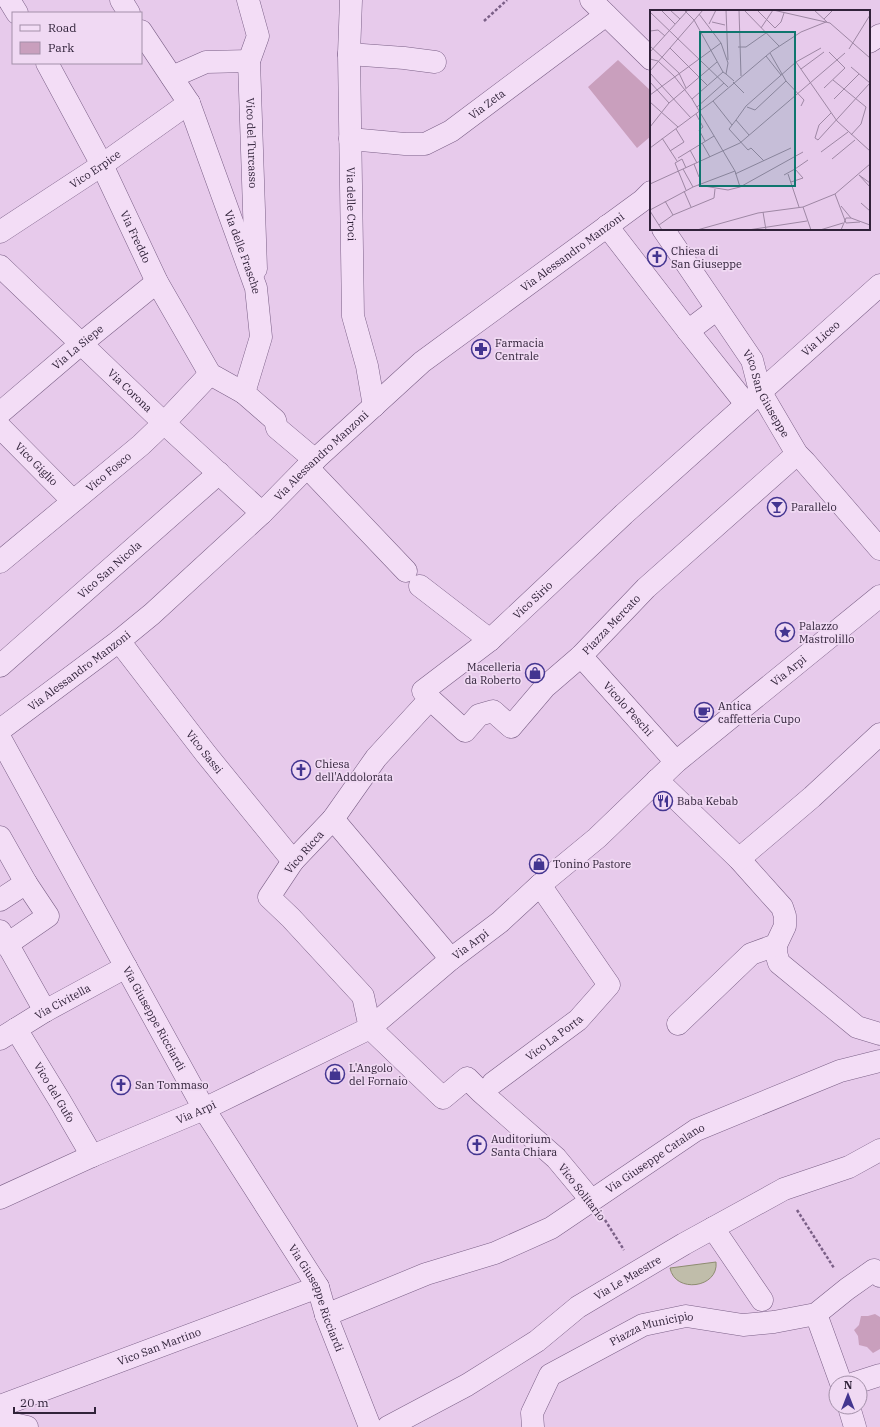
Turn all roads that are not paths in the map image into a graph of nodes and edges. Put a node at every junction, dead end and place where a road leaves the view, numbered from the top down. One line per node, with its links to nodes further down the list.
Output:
1 (9, 0): 6 (street)
2 (120, 0): 7 (street)
3 (248, 0): 13 (street, Vico del Turcasso)
4 (351, 0): 11 (street, Via delle Croci)
5 (598, 7): 12 (street); 18 (street, Via Zeta)
6 (16, 12)
7 (128, 12)
8 (142, 32): 16 (street, Via delle Frasche)
9 (880, 35): 10 (street)
10 (870, 41)
11 (349, 54): 14 (street); 18 (street, Via delle Croci)
12 (650, 58)
13 (249, 61): 16 (street); 27 (street, Vico del Turcasso)
14 (435, 62)
15 (48, 64): 19 (street, Via Freddo)
16 (172, 77): 17 (street, Via delle Frasche)
17 (189, 103): 19 (street, Vico Erpice); 27 (street, Via delle Frasche)
18 (350, 139): 34 (street, Via delle Croci)
19 (102, 165): 23 (street, Vico Erpice); 25 (street, Via Freddo)
20 (648, 201): 21 (street, Via Alessandro Manzoni)
21 (607, 226): 29 (street, Vico San Giuseppe); 34 (street, Via Alessandro Manzoni)
22 (664, 230): 28 (street, Vico San Giuseppe)
23 (0, 232)
24 (0, 266): 30 (street, Via Corona)
25 (157, 282): 30 (street, Via La Siepe); 31 (street, Via Freddo)
26 (880, 285): 33 (street, Via Liceo)
27 (256, 288): 32 (street, Via delle Frasche)
28 (717, 309): 29 (street); 33 (street, Vico San Giuseppe)
29 (688, 331): 33 (street, Vico San Giuseppe)
30 (82, 343): 35 (street, Via La Siepe); 36 (street, Via Corona)
31 (210, 374): 32 (street); 36 (street, Vico Fosco)
32 (244, 393): 39 (street)
33 (753, 398): 38 (street, Vico San Giuseppe); 46 (street, Vico Sirio)
34 (374, 406): 39 (street, Via Alessandro Manzoni)
35 (0, 413)
36 (164, 423): 40 (street, Via Corona); 41 (street, Vico Fosco)
37 (0, 427): 41 (street, Vico Giglio)
38 (797, 454): 43 (street, Vico San Giuseppe); 48 (street, Piazza Mercato)
39 (311, 464): 42 (street, Via Alessandro Manzoni); 46 (street)
40 (220, 473): 42 (street, Via Corona); 49 (street, Vico San Nicola)
41 (73, 501): 44 (street, Vico Fosco)
42 (262, 513): 47 (street, Via Alessandro Manzoni)
43 (880, 549)
44 (0, 562)
45 (880, 596): 54 (street, Via Arpi)
46 (490, 640): 50 (street, Vico Sirio)
47 (119, 641): 51 (street, Via Alessandro Manzoni); 59 (street, Vico Sassi)
48 (581, 656): 50 (street, Piazza Mercato); 54 (street, Vicolo Peschi)
49 (0, 666)
50 (430, 699): 56 (street)
51 (0, 730)
52 (880, 734): 58 (street)
53 (0, 738): 66 (street, Via Giuseppe Ricciardi)
54 (676, 762): 55 (street, Via Arpi)
55 (657, 780): 58 (street); 61 (street, Via Arpi)
56 (333, 820): 59 (street, Vico Ricca); 65 (street, Vico Ricca)
57 (0, 837): 60 (street)
58 (739, 859): 64 (street)
59 (293, 862): 69 (street, Vico Ricca)
60 (26, 883): 62 (street); 63 (street)
61 (540, 885): 65 (street, Via Arpi); 73 (street, Vico La Porta)
62 (0, 900)
63 (3, 938): 67 (street)
64 (776, 945): 68 (street); 71 (street)
65 (452, 959): 69 (street, Via Arpi)
66 (126, 967): 67 (street, Via Civitella); 74 (street, Via Giuseppe Ricciardi)
67 (44, 1011): 70 (street, Via Civitella)
68 (678, 1024)
69 (370, 1028): 74 (street, Via Arpi); 78 (street, Vico Solitario)
70 (8, 1034): 76 (street, Vico del Gufo)
71 (880, 1034)
72 (880, 1061): 78 (street, Via Giuseppe Catalano)
73 (493, 1083)
74 (204, 1109): 76 (street, Via Arpi); 81 (street, Via Giuseppe Ricciardi)
75 (880, 1150): 79 (street, Via Le Maestre)
76 (92, 1156): 77 (street, Via Arpi)
77 (0, 1198)
78 (591, 1200): 84 (street, Via Giuseppe Catalano)
79 (713, 1228): 82 (street); 93 (street, Via Le Maestre)
80 (878, 1270): 83 (street)
81 (318, 1287): 84 (street, Via Giuseppe Ricciardi); 88 (street, Vico San Martino)
82 (762, 1300)
83 (816, 1314): 85 (street); 94 (street, Piazza Municipio)
84 (326, 1315): 92 (street, Via Giuseppe Ricciardi)
85 (838, 1375)
86 (880, 1375): 87 (street)
87 (868, 1379)
88 (0, 1406)
89 (851, 1415): 95 (street)
90 (0, 1421): 91 (street)
91 (27, 1427)
92 (370, 1427)
93 (388, 1427)
94 (533, 1427)
95 (855, 1427)

